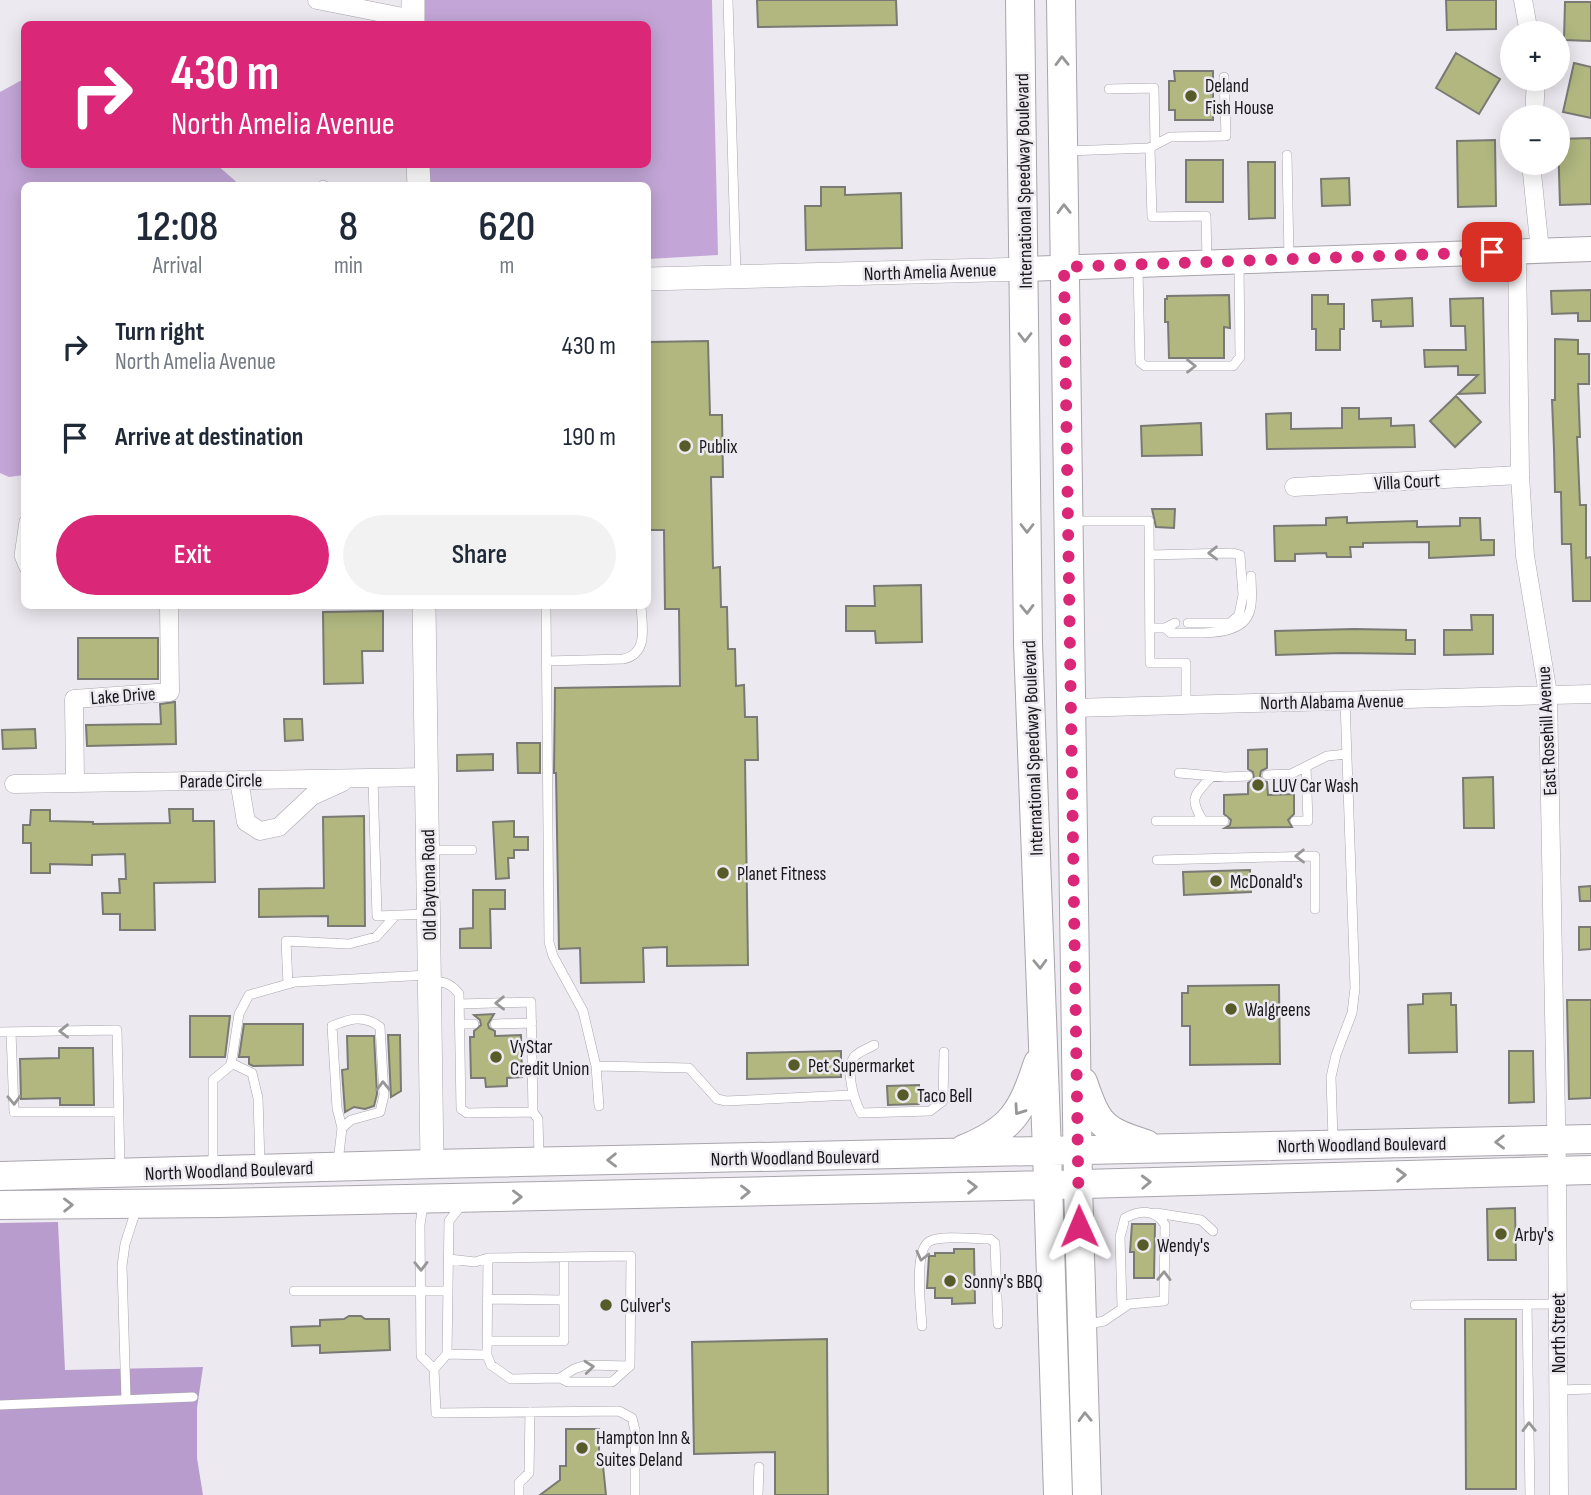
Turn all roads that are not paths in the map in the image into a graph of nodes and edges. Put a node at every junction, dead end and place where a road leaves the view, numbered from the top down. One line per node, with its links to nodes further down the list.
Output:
1 (317, 0): 6 (street)
2 (728, 0): 22 (lane)
3 (1020, 0): 21 (main road, International Speedway Boulevard)
4 (1061, 0): 11 (main road, International Speedway Boulevard, one-way to 4)
5 (1523, 0): 7 (street)
6 (413, 14)
7 (1527, 21)
8 (1224, 77): 10 (lane)
9 (1109, 89): 10 (lane)
10 (1152, 147): 11 (lane); 18 (lane)
11 (1063, 151): 20 (main road, International Speedway Boulevard, one-way to 11)
12 (1287, 155): 16 (lane)
13 (1531, 175): 15 (street, East Rosehill Avenue)
14 (1591, 249): 15 (main road, North Amelia Avenue)
15 (1529, 251): 16 (main road, North Amelia Avenue); 24 (street, East Rosehill Avenue)
16 (1289, 259): 17 (main road, North Amelia Avenue)
17 (1239, 261): 18 (main road, North Amelia Avenue); 19 (lane, one-way to 17)
18 (1207, 262): 19 (main road, North Amelia Avenue)
19 (1138, 265): 20 (main road, North Amelia Avenue)
20 (1064, 267): 21 (main road, North Amelia Avenue); 26 (main road, International Speedway Boulevard)
21 (1025, 269): 22 (street, North Amelia Avenue); 41 (main road, International Speedway Boulevard, one-way to 41)
22 (736, 276): 23 (street, North Amelia Avenue)
23 (651, 279)
24 (1520, 475): 25 (street, Villa Court); 43 (street, East Rosehill Avenue)
25 (1294, 487)
26 (1069, 521): 28 (lane); 47 (main road, International Speedway Boulevard)
27 (21, 542): 30 (lane)
28 (1149, 555): 29 (lane, one-way to 28); 39 (lane)
29 (1240, 555): 31 (lane); 38 (lane)
30 (21, 561)
31 (1251, 562)
32 (1251, 576): 40 (lane)
33 (169, 609): 58 (street, Lake Drive)
34 (424, 609): 54 (street, Old Daytona Road)
35 (546, 609): 42 (lane)
36 (641, 609): 42 (lane)
37 (1175, 623): 40 (lane)
38 (1188, 623)
39 (1150, 628): 40 (lane); 46 (lane)
40 (1165, 628)
41 (1028, 643): 47 (main road); 80 (main road, International Speedway Boulevard, one-way to 80)
42 (546, 661): 84 (lane)
43 (1548, 694): 44 (street, North Alabama Avenue); 45 (street, North Alabama Avenue); 91 (street, East Rosehill Avenue)
44 (1591, 694)
45 (1345, 701): 46 (street, North Alabama Avenue); 48 (lane)
46 (1186, 705): 47 (street, North Alabama Avenue)
47 (1072, 708): 83 (main road, International Speedway Boulevard)
48 (1347, 754): 49 (lane); 92 (lane)
49 (1306, 767): 51 (lane); 63 (lane)
50 (1179, 772): 52 (lane)
51 (1267, 775)
52 (1212, 776): 53 (lane); 61 (lane)
53 (1248, 776)
54 (427, 777): 56 (street, Parade Circle); 64 (street, Old Daytona Road)
55 (352, 778): 56 (street, Parade Circle); 57 (street, Parade Circle); 57 (street)
56 (373, 778): 69 (lane)
57 (239, 780): 58 (street, Parade Circle)
58 (75, 783): 59 (street, Parade Circle)
59 (15, 784)
60 (1156, 821): 61 (lane)
61 (1203, 821): 62 (lane)
62 (1224, 821)
63 (1294, 821)
64 (428, 850): 65 (lane); 68 (street, Old Daytona Road)
65 (472, 850)
66 (1157, 860): 67 (lane, one-way to 66)
67 (1315, 909)
68 (428, 914): 69 (lane); 70 (street, Old Daytona Road)
69 (396, 915): 71 (lane)
70 (429, 978): 71 (lane); 72 (lane); 100 (street, Old Daytona Road)
71 (288, 984): 82 (lane)
72 (460, 1004): 73 (lane, one-way to 72); 74 (lane)
73 (531, 1023): 76 (lane); 88 (lane)
74 (460, 1024): 75 (lane); 88 (lane)
75 (474, 1024)
76 (495, 1024)
77 (0, 1032): 78 (lane)
78 (11, 1032): 87 (lane, one-way to 87); 87 (lane, one-way to 78)
79 (874, 1045): 85 (lane)
80 (1043, 1047): 95 (main road, International Speedway Boulevard); 96 (main road, one-way to 96)
81 (944, 1052): 85 (lane)
82 (231, 1063): 102 (lane); 103 (lane)
83 (1077, 1065): 93 (main road); 94 (main road, International Speedway Boulevard)
84 (596, 1066): 85 (lane); 86 (lane)
85 (852, 1095)
86 (599, 1105)
87 (118, 1112): 106 (lane)
88 (533, 1112): 98 (lane)
89 (342, 1128): 89 (lane, one-way to 89); 101 (lane)
90 (1591, 1139): 91 (main road, North Woodland Boulevard)
91 (1557, 1140): 92 (main road, North Woodland Boulevard, one-way to 92); 105 (street, East Rosehill Avenue)
92 (1333, 1145): 93 (main road, North Woodland Boulevard); 109 (street)
93 (1159, 1147): 94 (main road, North Woodland Boulevard)
94 (1077, 1151): 95 (main road, North Woodland Boulevard); 111 (main road, International Speedway Boulevard)
95 (1047, 1152): 96 (main road, North Woodland Boulevard); 110 (main road, International Speedway Boulevard)
96 (954, 1153): 97 (main road, North Woodland Boulevard)
97 (663, 1159): 98 (main road, North Woodland Boulevard, one-way to 98); 113 (main road)
98 (539, 1162): 99 (main road, North Woodland Boulevard)
99 (473, 1163): 100 (main road, North Woodland Boulevard); 115 (main road)
100 (432, 1164): 101 (main road, North Woodland Boulevard); 116 (main road)
101 (337, 1167): 102 (main road, North Woodland Boulevard)
102 (260, 1169): 103 (main road, North Woodland Boulevard)
103 (213, 1170): 106 (main road, North Woodland Boulevard)
104 (1591, 1170): 105 (main road, North Woodland Boulevard)
105 (1557, 1171): 109 (main road, North Woodland Boulevard, one-way to 105); 130 (street, North Street)
106 (120, 1173): 108 (main road, North Woodland Boulevard)
107 (0, 1176): 108 (main road, North Woodland Boulevard)
108 (30, 1176): 112 (main road)
109 (1333, 1177): 111 (main road, North Woodland Boulevard, one-way to 109)
110 (1047, 1185): 111 (main road, North Woodland Boulevard); 113 (main road, North Woodland Boulevard, one-way to 110); 133 (main road, International Speedway Boulevard)
111 (1078, 1185): 134 (main road, International Speedway Boulevard)
112 (0, 1188)
113 (596, 1195): 114 (main road, North Woodland Boulevard, one-way to 113)
114 (467, 1198): 115 (main road, North Woodland Boulevard); 123 (lane)
115 (424, 1199): 116 (main road, North Woodland Boulevard); 125 (lane, one-way to 125)
116 (280, 1202): 117 (main road, North Woodland Boulevard)
117 (138, 1204): 118 (main road, North Woodland Boulevard, one-way to 117); 146 (lane)
118 (0, 1205)
119 (1154, 1213): 120 (lane); 132 (lane); 132 (lane, one-way to 119)
120 (1213, 1230)
121 (564, 1257): 122 (lane); 128 (lane); 140 (lane)
122 (488, 1258): 123 (lane); 127 (lane)
123 (449, 1259): 126 (lane)
124 (295, 1291): 125 (lane)
125 (421, 1291): 126 (lane); 141 (lane)
126 (448, 1291): 138 (lane)
127 (487, 1299): 128 (lane); 137 (lane)
128 (564, 1300): 137 (lane)
129 (1527, 1304): 130 (lane); 131 (lane); 155 (lane, one-way to 129)
130 (1558, 1304): 144 (street, North Street)
131 (1415, 1305)
132 (1122, 1307): 134 (lane)
133 (1052, 1322): 134 (main road); 154 (main road, International Speedway Boulevard)
134 (1088, 1322): 150 (main road, International Speedway Boulevard, one-way to 134)
135 (998, 1324): 136 (lane, one-way to 136)
136 (922, 1326)
137 (487, 1340): 139 (lane)
138 (447, 1354): 139 (lane); 141 (lane)
139 (487, 1355): 142 (lane)
140 (630, 1366): 142 (lane, one-way to 140); 142 (lane)
141 (435, 1369): 148 (lane)
142 (560, 1378)
143 (1591, 1389): 144 (lane)
144 (1559, 1390): 156 (street, North Street)
145 (193, 1397): 146 (lane)
146 (126, 1399): 147 (lane)
147 (0, 1405)
148 (530, 1412): 151 (lane); 152 (lane)
149 (759, 1467): 153 (lane)
150 (1080, 1492)
151 (519, 1495)
152 (635, 1495)
153 (758, 1495)
154 (1058, 1495)
155 (1530, 1495)
156 (1559, 1495)

